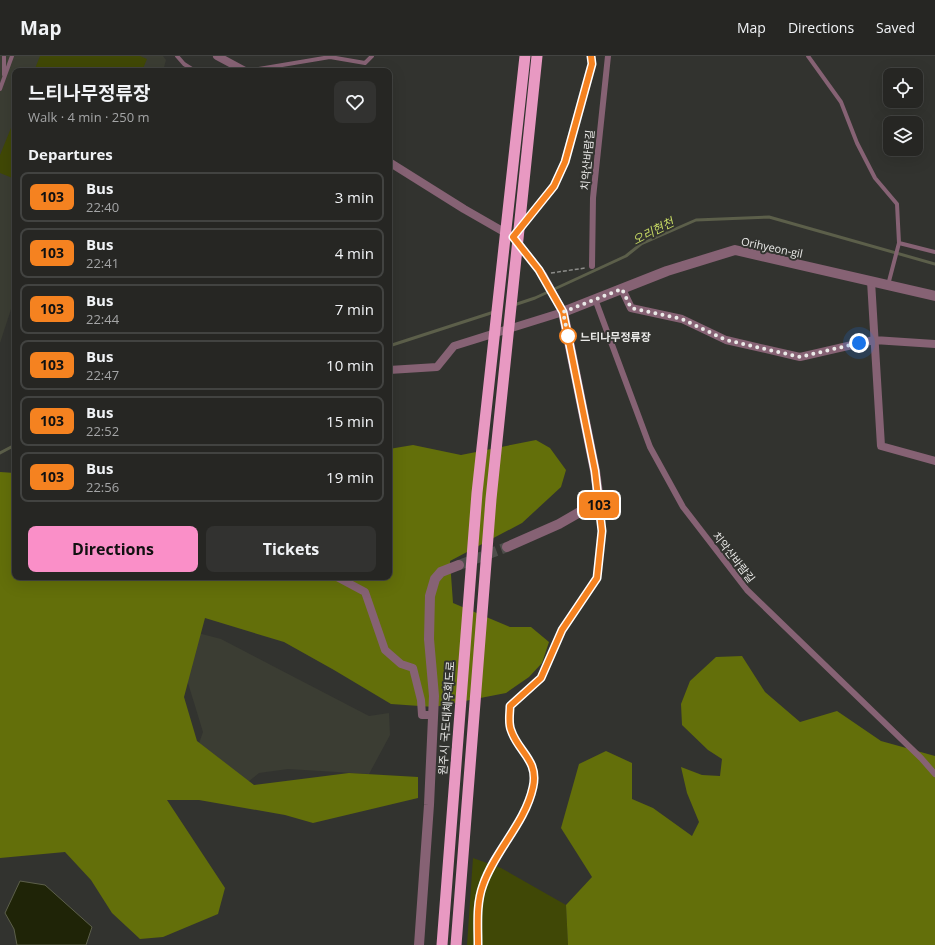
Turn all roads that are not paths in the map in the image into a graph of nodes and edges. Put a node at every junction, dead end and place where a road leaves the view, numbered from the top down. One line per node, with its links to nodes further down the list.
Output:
1 (4, 56): 14 (lane)
2 (12, 56): 14 (lane)
3 (177, 56): 11 (lane)
4 (217, 56): 12 (street)
5 (372, 56): 13 (lane)
6 (525, 56): 38 (highway, 원주시 국도대체우회도로)
7 (591, 56): 17 (lane)
8 (608, 56): 20 (street, 치악산바람길)
9 (808, 56): 18 (lane)
10 (536, 61): 39 (highway)
11 (190, 68)
12 (240, 68)
13 (264, 68)
14 (4, 77): 15 (lane)
15 (0, 86)
16 (392, 164): 17 (street)
17 (513, 237): 26 (street)
18 (898, 244): 19 (lane); 22 (lane)
19 (935, 252)
20 (592, 266)
21 (871, 281): 22 (street, Orihyeon-gil); 23 (street, Orihyeon-gil); 27 (street)
22 (888, 281): 24 (street, Orihyeon-gil)
23 (622, 289): 25 (street, Orihyeon-gil); 27 (street)
24 (935, 296)
25 (595, 299): 26 (street, Orihyeon-gil); 36 (street, 치악산바람길)
26 (563, 312): 29 (street); 31 (street)
27 (874, 340): 28 (street); 30 (street)
28 (935, 344)
29 (392, 370)
30 (935, 461)
31 (599, 500): 32 (street); 40 (lane)
32 (507, 547)
33 (459, 565): 35 (street)
34 (342, 580): 35 (street)
35 (433, 715): 37 (street)
36 (935, 774)
37 (419, 945)
38 (442, 945)
39 (456, 945)
40 (478, 945)

